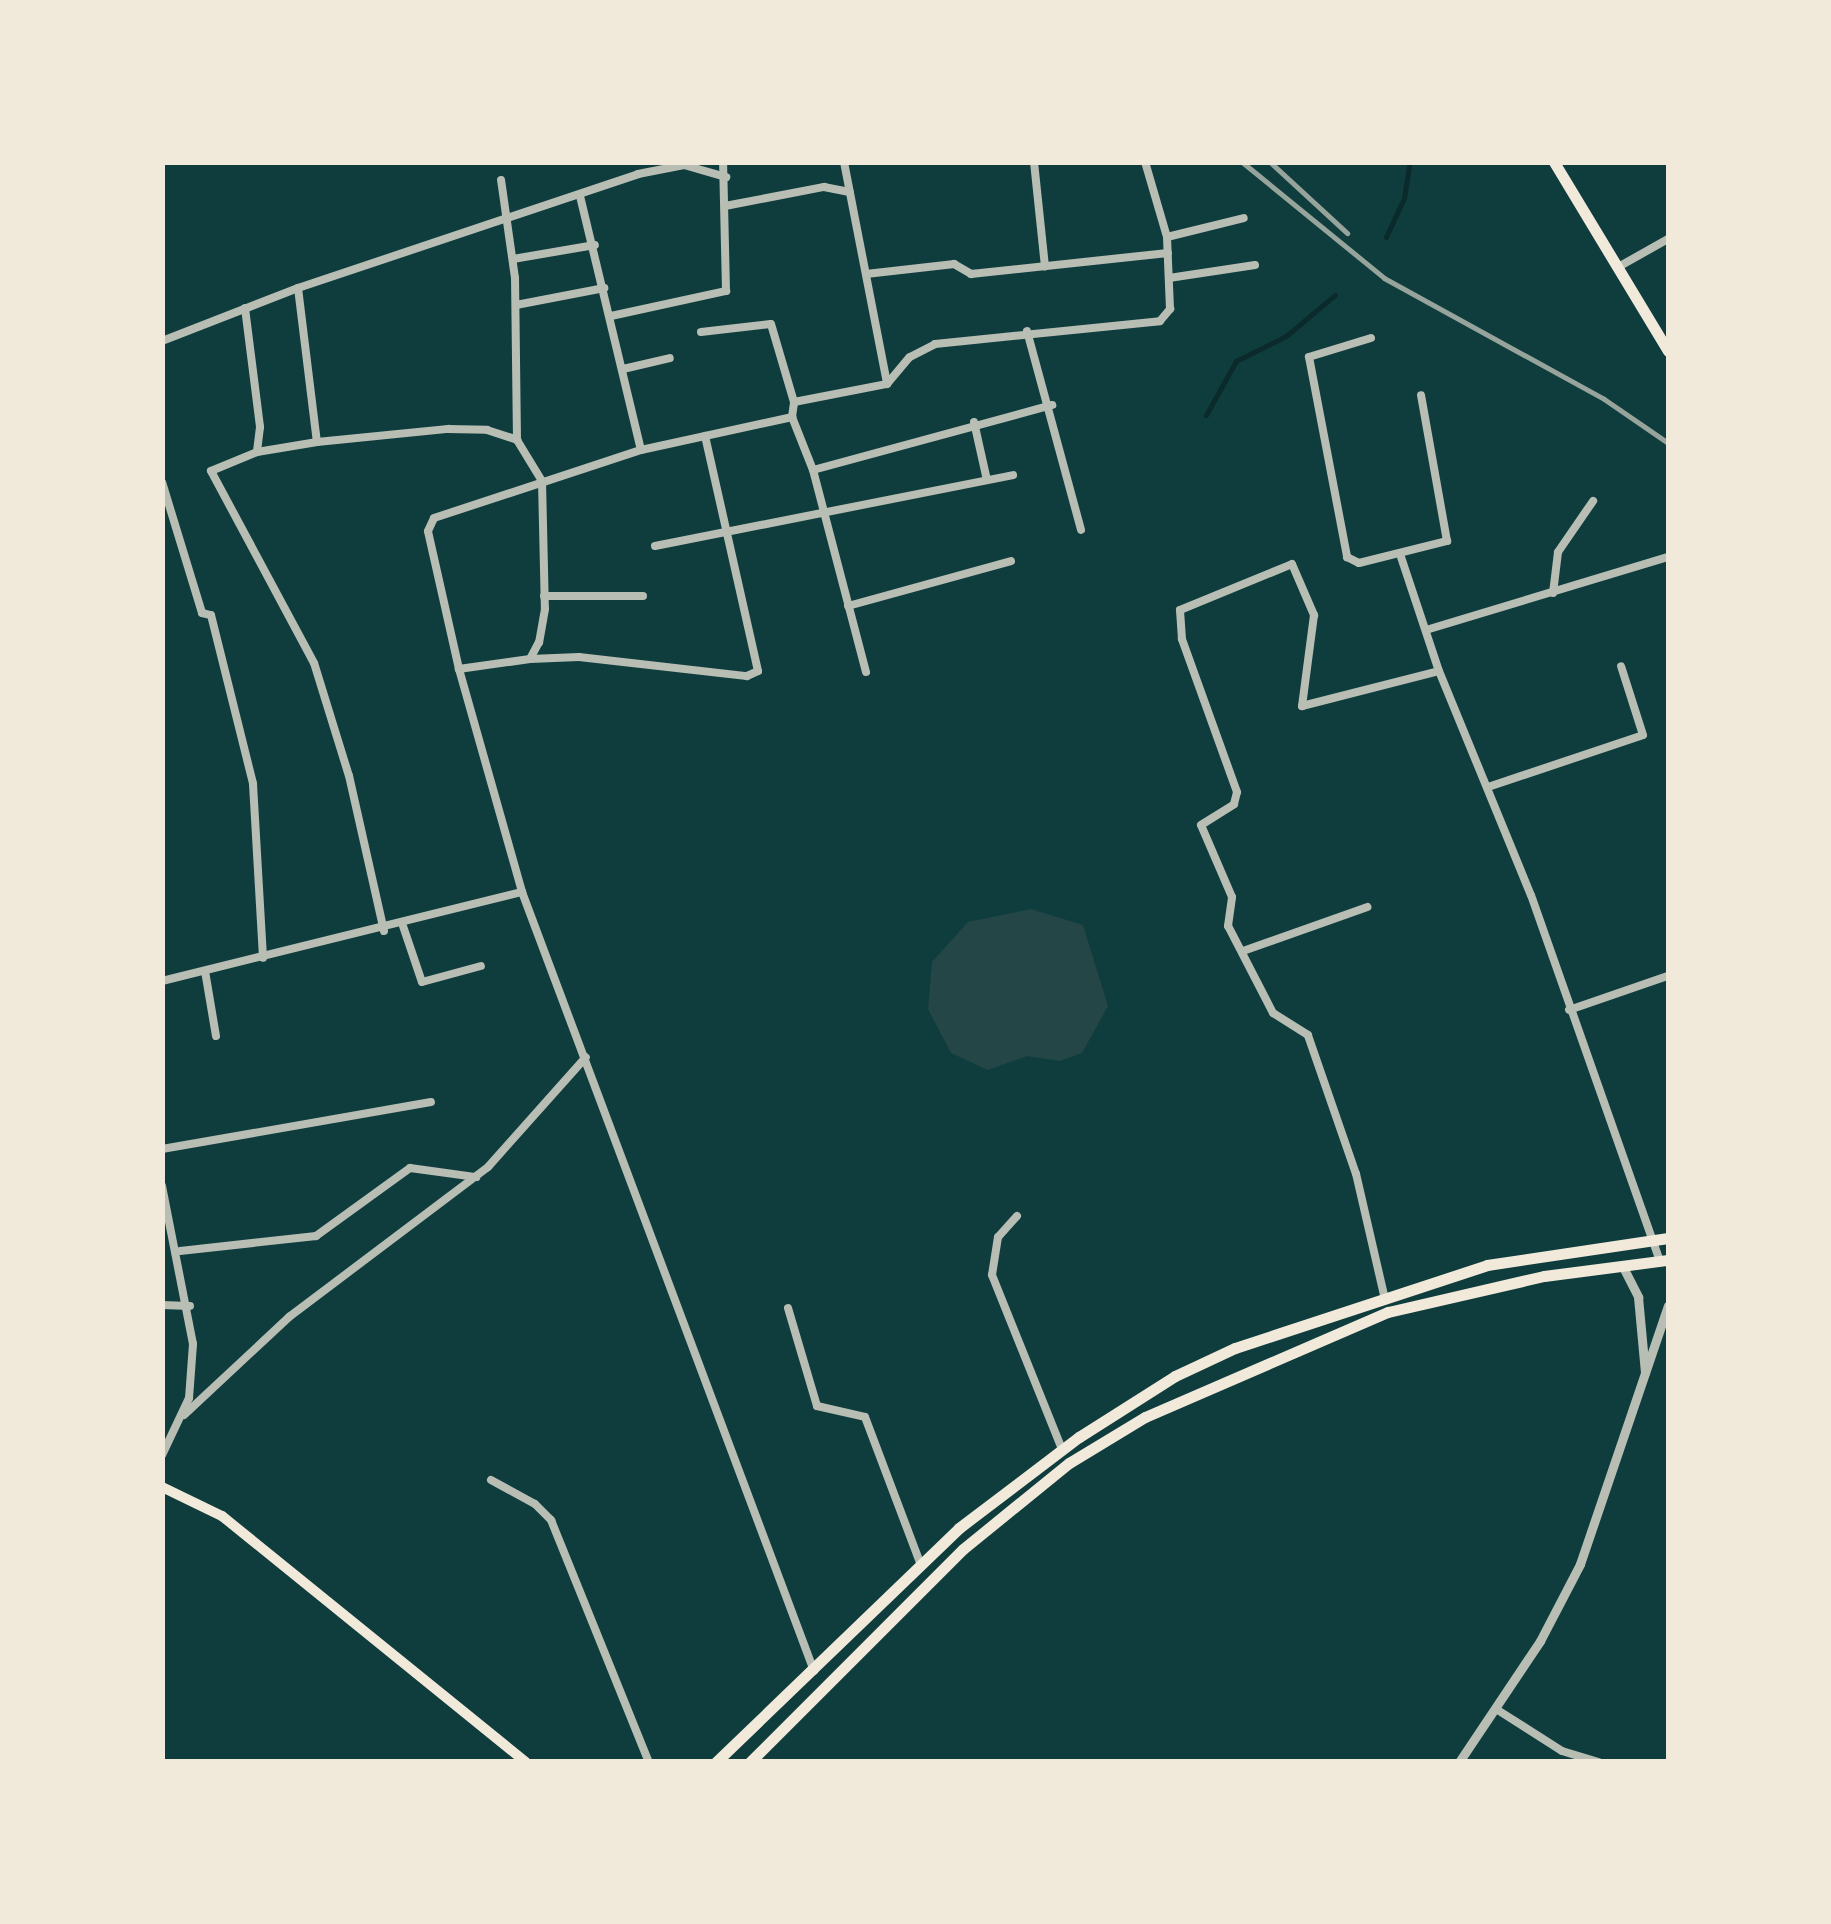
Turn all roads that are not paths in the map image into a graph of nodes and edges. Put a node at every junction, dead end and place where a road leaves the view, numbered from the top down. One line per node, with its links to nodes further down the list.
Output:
1 (723, 162): 6 (street)
2 (844, 162): 8 (street)
3 (1034, 162): 19 (street)
4 (1145, 162): 13 (street)
5 (1554, 162): 20 (main road)
6 (726, 177): 9 (street); 10 (street)
7 (501, 180): 11 (street)
8 (850, 192): 10 (street); 21 (street)
9 (580, 196): 11 (street); 15 (street)
10 (726, 206): 27 (street)
11 (508, 216): 17 (street); 23 (street)
12 (1244, 218): 13 (street)
13 (1167, 237): 16 (street)
14 (1668, 238): 20 (street)
15 (594, 245): 17 (street); 24 (street)
16 (1168, 253): 19 (street); 22 (street)
17 (512, 259): 25 (street)
18 (1255, 265): 22 (street)
19 (1045, 266): 21 (street)
20 (1620, 266): 32 (main road)
21 (866, 274): 35 (street)
22 (1168, 278): 28 (street)
23 (298, 288): 26 (street); 43 (street)
24 (604, 288): 25 (street); 27 (street)
25 (516, 306): 42 (street)
26 (245, 308): 31 (street); 45 (street)
27 (610, 316): 34 (street)
28 (1027, 331): 35 (street); 38 (street)
29 (700, 332): 37 (street)
30 (1371, 338): 56 (street)
31 (162, 341)
32 (1668, 351)
33 (670, 358): 34 (street)
34 (623, 368): 44 (street)
35 (887, 384): 37 (street)
36 (1421, 395): 56 (street)
37 (794, 402): 39 (street)
38 (1052, 406): 40 (street); 53 (street)
39 (792, 417): 41 (street); 46 (street)
40 (974, 422): 46 (street); 48 (street)
41 (705, 436): 44 (street); 54 (street)
42 (518, 440): 43 (street); 49 (street)
43 (317, 442): 45 (street)
44 (641, 450): 49 (street)
45 (257, 452): 73 (street)
46 (813, 470): 52 (street)
47 (1014, 475): 48 (street)
48 (988, 480): 52 (street)
49 (542, 481): 60 (street); 66 (street)
50 (162, 482): 75 (street)
51 (1593, 500): 59 (street)
52 (823, 512): 54 (street); 62 (street)
53 (1081, 530)
54 (729, 533): 55 (street); 64 (street)
55 (655, 546)
56 (1402, 556): 63 (street)
57 (1668, 557): 59 (street)
58 (1011, 561): 62 (street)
59 (1553, 593): 63 (street)
60 (544, 596): 61 (street); 64 (street)
61 (644, 596)
62 (848, 606): 68 (street)
63 (1426, 630): 67 (street)
64 (530, 660): 66 (street)
65 (1620, 666): 69 (street)
66 (458, 668): 70 (street)
67 (1439, 671): 69 (street); 74 (street)
68 (866, 672)
69 (1488, 787): 80 (street)
70 (522, 892): 72 (street); 82 (street)
71 (1367, 907): 74 (street)
72 (403, 926): 73 (street); 76 (street)
73 (384, 931): 75 (street)
74 (1242, 952): 93 (street)
75 (262, 958): 77 (street)
76 (481, 966)
77 (205, 971): 79 (street); 81 (street)
78 (1668, 976): 80 (street)
79 (162, 981)
80 (1568, 1010): 89 (street)
81 (216, 1036)
82 (586, 1057): 85 (street); 105 (street)
83 (431, 1102): 84 (street)
84 (162, 1148)
85 (476, 1177): 90 (street); 99 (street)
86 (162, 1186): 90 (street)
87 (1017, 1216): 100 (street)
88 (1668, 1238): 89 (main road)
89 (1653, 1240): 91 (street); 93 (main road)
90 (180, 1251): 95 (street)
91 (1664, 1261): 92 (main road)
92 (1623, 1266): 98 (street); 110 (main road)
93 (1384, 1295): 100 (main road)
94 (162, 1305): 95 (street)
95 (190, 1306): 99 (street)
96 (1668, 1306): 98 (street)
97 (788, 1308): 104 (street)
98 (1645, 1373): 106 (street)
99 (184, 1415): 101 (street)
100 (1062, 1449): 104 (main road)
101 (162, 1456)
102 (490, 1480): 108 (street)
103 (162, 1486): 107 (main road)
104 (921, 1565): 105 (main road)
105 (814, 1672): 109 (main road)
106 (1496, 1709): 111 (street); 112 (street)
107 (526, 1762)
108 (648, 1762)
109 (716, 1762)
110 (750, 1762)
111 (1459, 1762)
112 (1599, 1762)

